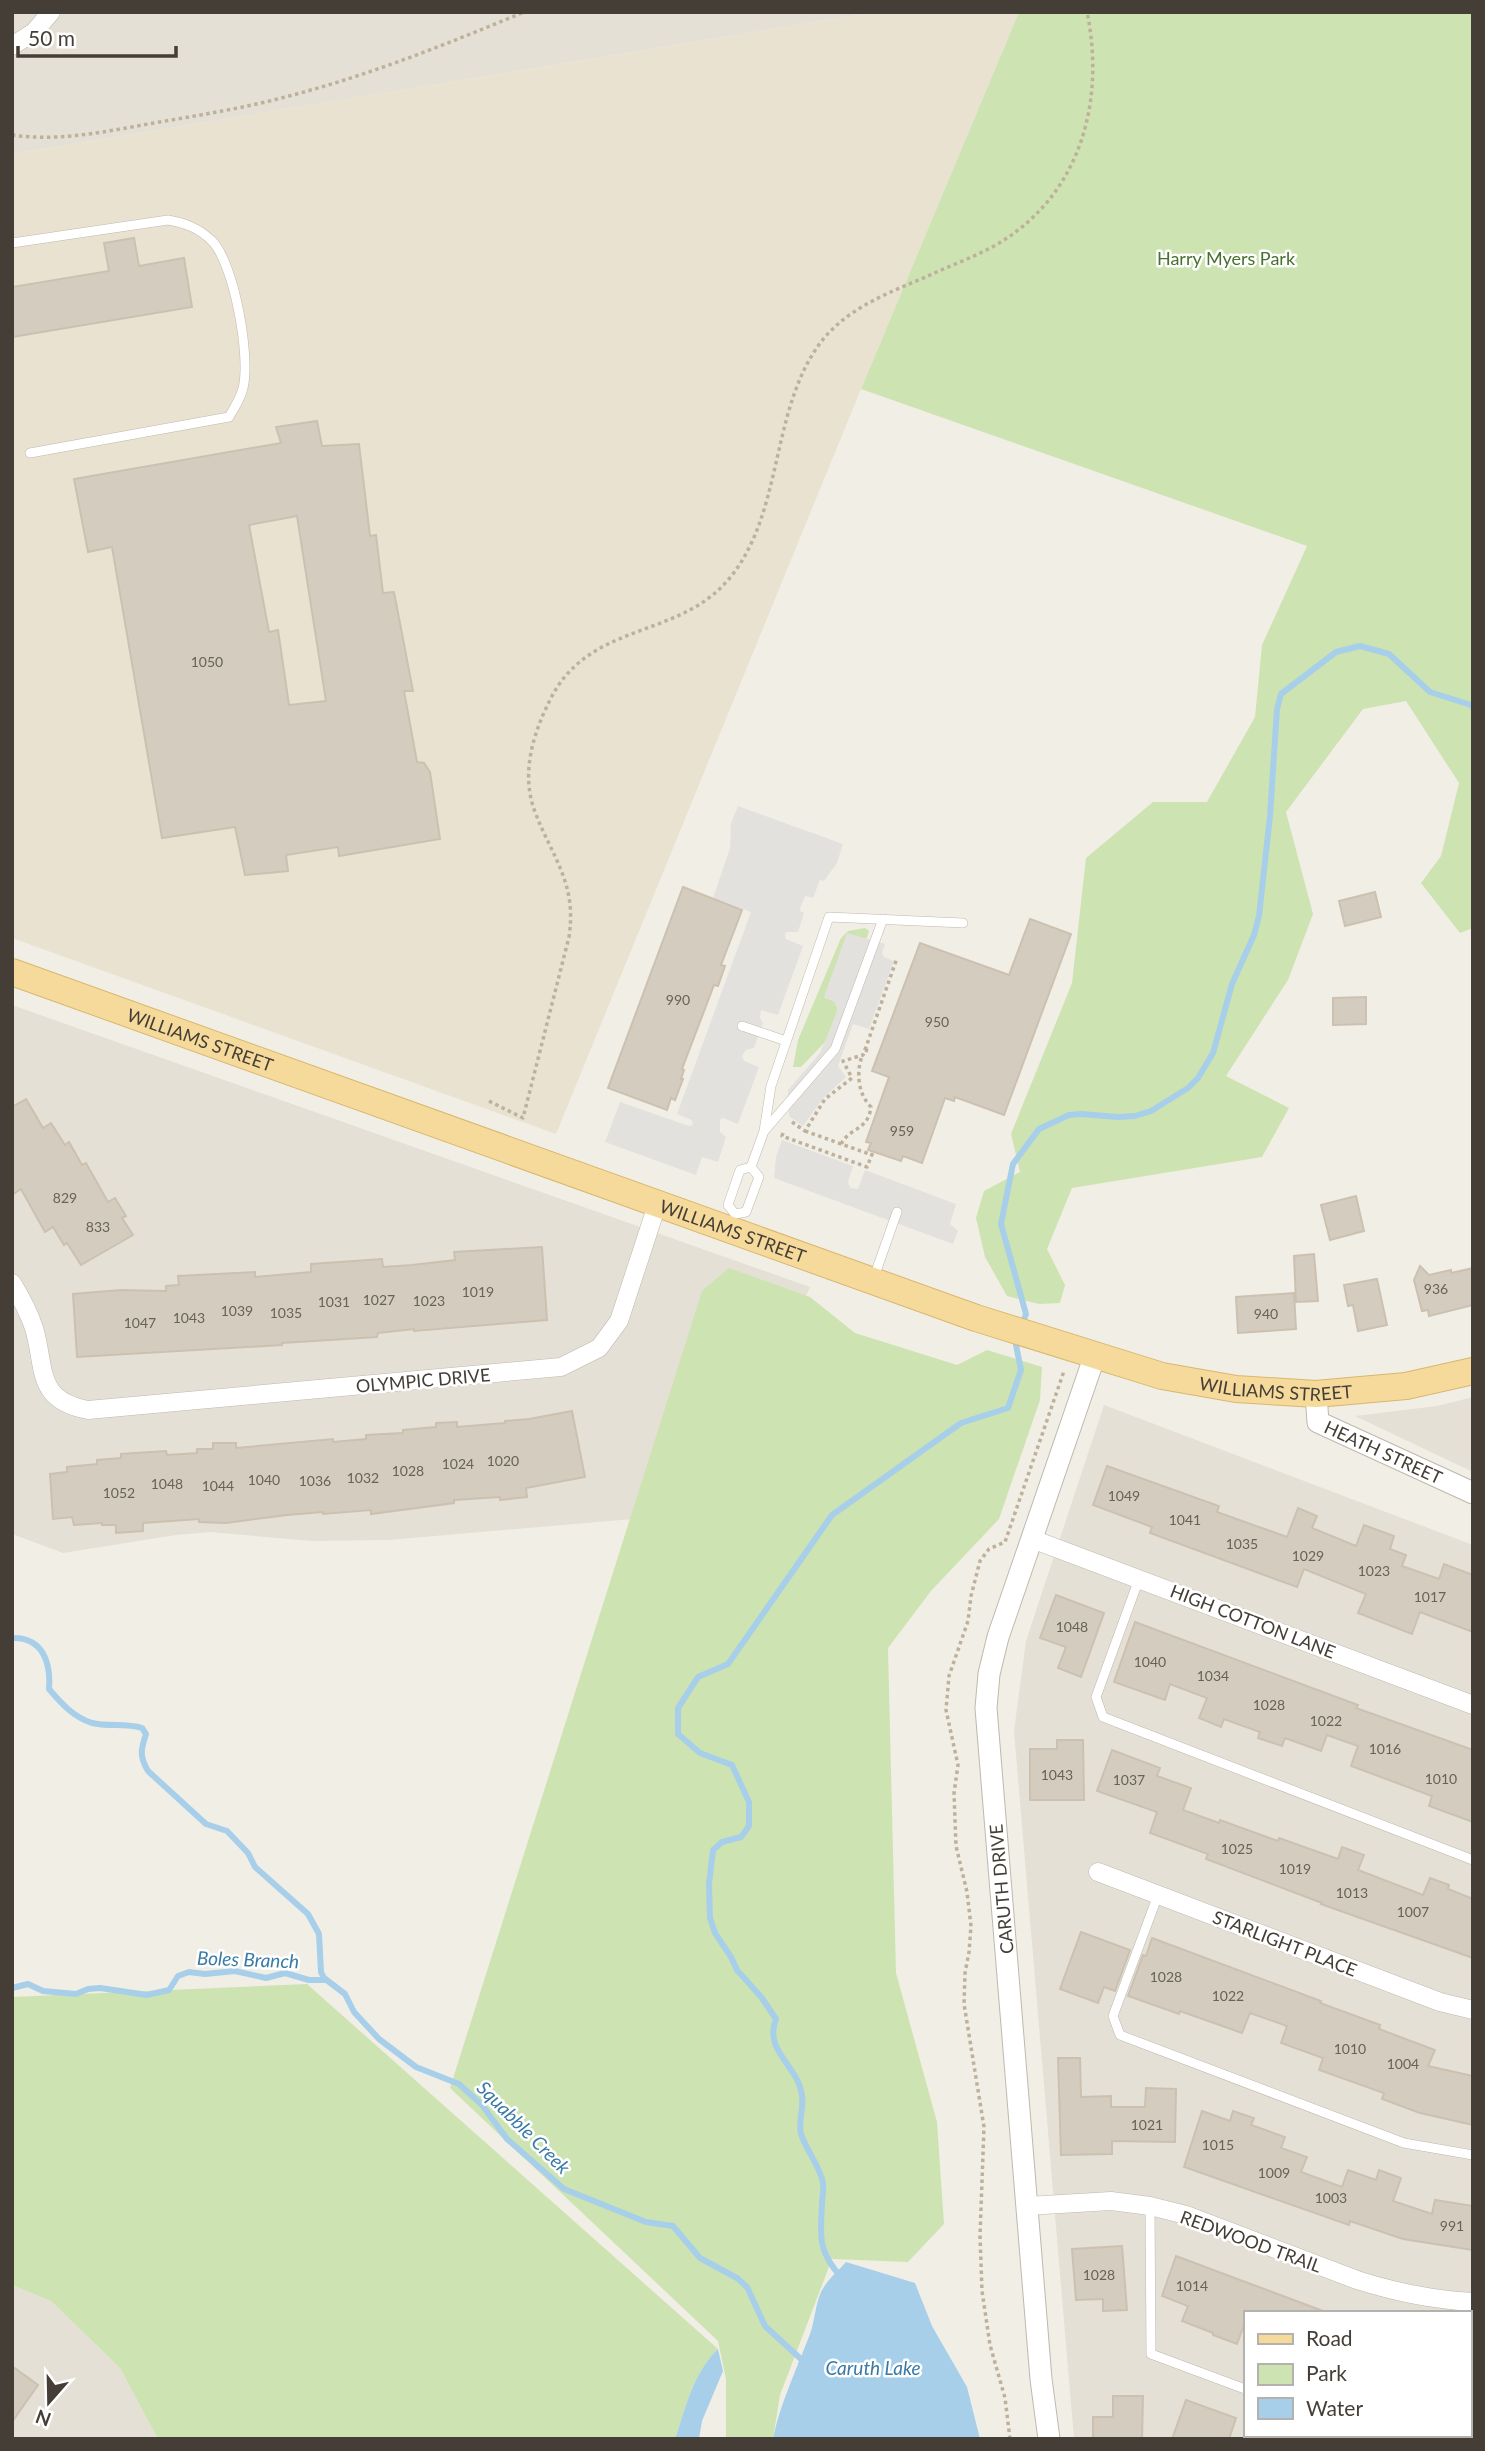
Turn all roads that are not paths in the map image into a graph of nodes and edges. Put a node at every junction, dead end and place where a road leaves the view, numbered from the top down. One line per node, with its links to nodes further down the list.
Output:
1 (51, 12): 2 (street)
2 (12, 47)
3 (12, 243): 4 (lane)
4 (30, 453)
5 (883, 919): 6 (lane); 9 (lane); 10 (lane)
6 (963, 923)
7 (12, 972): 12 (main road, WILLIAMS STREET)
8 (742, 1026): 9 (lane)
9 (786, 1041): 10 (lane)
10 (764, 1131): 11 (lane)
11 (751, 1167): 14 (lane); 14 (lane)
12 (657, 1205): 14 (main road, WILLIAMS STREET); 16 (street, OLYMPIC DRIVE)
13 (897, 1212): 15 (lane)
14 (733, 1222): 15 (main road, WILLIAMS STREET)
15 (873, 1280): 17 (main road, WILLIAMS STREET)
16 (12, 1283)
17 (1095, 1355): 19 (main road, WILLIAMS STREET); 21 (street, CARUTH DRIVE)
18 (1473, 1371): 19 (main road, WILLIAMS STREET)
19 (1316, 1394): 20 (street, HEATH STREET)
20 (1473, 1493)
21 (1032, 1539): 22 (street, HIGH COTTON LANE); 29 (street, CARUTH DRIVE)
22 (1140, 1578): 23 (street, HIGH COTTON LANE); 24 (lane)
23 (1473, 1705)
24 (1473, 1860)
25 (1098, 1872): 26 (street, STARLIGHT PLACE)
26 (1158, 1895): 27 (street, STARLIGHT PLACE); 28 (lane)
27 (1473, 2010)
28 (1473, 2155)
29 (1027, 2206): 30 (street, REDWOOD TRAIL); 34 (street, CARUTH DRIVE)
30 (1150, 2206): 31 (street, REDWOOD TRAIL); 33 (lane)
31 (1472, 2302): 32 (lane)
32 (1473, 2323)
33 (1244, 2389)
34 (1049, 2439)

